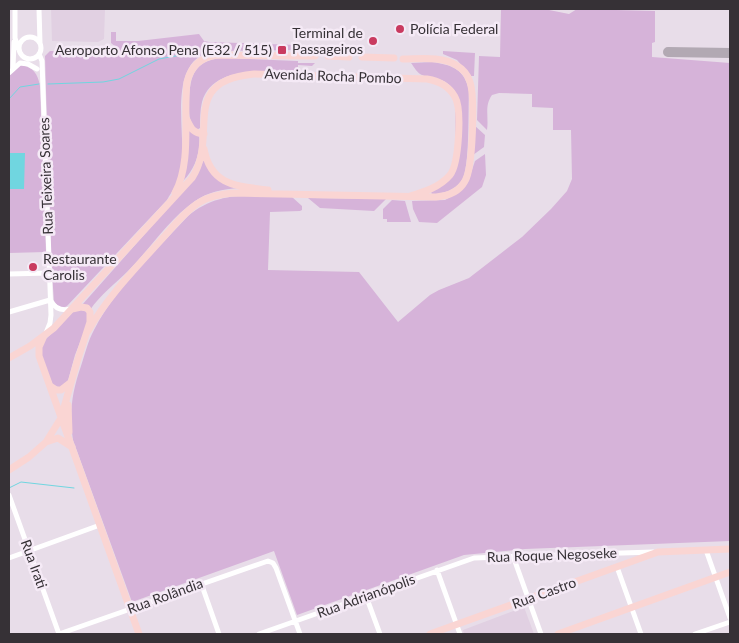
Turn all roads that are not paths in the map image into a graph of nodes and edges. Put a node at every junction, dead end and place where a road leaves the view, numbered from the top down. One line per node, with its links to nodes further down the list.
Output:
1 (16, 9): 3 (street)
2 (39, 9): 4 (street, Rua Teixeira Soares)
3 (15, 38): 5 (street); 15 (street)
4 (40, 44): 5 (street); 6 (street, Rua Teixeira Soares)
5 (19, 51): 11 (street, Rua Teixeira Soares)
6 (39, 54): 11 (street); 16 (street, Rua Teixeira Soares)
7 (315, 56): 17 (main road, Avenida Rocha Pombo)
8 (328, 56): 9 (main road, Avenida Rocha Pombo)
9 (349, 57)
10 (362, 57): 12 (main road, Avenida Rocha Pombo)
11 (26, 58): 14 (street, Rua Teixeira Soares)
12 (394, 58)
13 (404, 59): 18 (main road, Avenida Rocha Pombo)
14 (37, 70): 15 (street); 16 (street, Rua Teixeira Soares)
15 (11, 71)
16 (43, 81): 25 (street, Rua Teixeira Soares)
17 (185, 115): 19 (main road); 24 (main road, Avenida Rocha Pombo)
18 (472, 126): 20 (main road); 23 (main road, Avenida Rocha Pombo)
19 (204, 134): 20 (main road, Avenida Rocha Pombo); 21 (main road, Avenida Rocha Pombo)
20 (458, 141): 23 (main road, Avenida Rocha Pombo)
21 (203, 144): 22 (main road); 24 (main road, Avenida Rocha Pombo)
22 (298, 194): 23 (main road, Avenida Rocha Pombo); 30 (main road, Avenida Rocha Pombo)
23 (410, 196)
24 (166, 205): 28 (main road, Avenida Rocha Pombo)
25 (49, 273): 26 (street); 27 (street, Rua Teixeira Soares)
26 (9, 274)
27 (50, 300): 28 (street); 29 (street); 31 (street, Rua Teixeira Soares)
28 (71, 309): 30 (main road); 31 (main road, Avenida Rocha Pombo)
29 (9, 312)
30 (88, 331): 33 (main road)
31 (45, 336): 32 (main road, Avenida Rocha Pombo); 34 (main road, Rua Teixeira Soares)
32 (9, 358)
33 (72, 381): 34 (main road); 35 (main road)
34 (50, 386): 36 (main road, Rua Teixeira Soares)
35 (69, 396): 36 (main road); 38 (main road, Rua Teixeira Soares)
36 (61, 418): 37 (main road); 38 (main road, Rua Teixeira Soares)
37 (46, 442): 38 (main road); 39 (main road)
38 (72, 447): 41 (main road, Rua Teixeira Soares)
39 (9, 470)
40 (9, 495): 42 (street, Rua Irati)
41 (100, 525): 42 (street); 59 (main road, Rua Teixeira Soares)
42 (29, 550): 48 (street); 64 (street, Rua Irati)
43 (706, 550): 44 (main road, Rua Roque Negoseke); 45 (main road, Rua Roque Negoseke); 54 (street)
44 (730, 550)
45 (658, 552): 46 (street, Rua Roque Negoseke); 50 (main road, Rua Castro)
46 (630, 553): 47 (street, Rua Roque Negoseke); 50 (street, Rua Roque Negoseke)
47 (513, 556): 49 (street, Rua Roque Negoseke); 57 (street)
48 (9, 558)
49 (474, 558): 52 (street, Rua Adrianópolis)
50 (634, 560): 51 (main road, Rua Castro)
51 (617, 567): 57 (main road, Rua Castro); 58 (street)
52 (437, 570): 56 (street, Rua Adrianópolis); 63 (street)
53 (730, 572): 54 (main road)
54 (716, 578): 58 (main road); 60 (street)
55 (201, 584): 59 (street, Rua Rolândia); 61 (street, Rua Rolândia); 66 (street)
56 (366, 596): 61 (street, Rua Adrianópolis); 69 (street)
57 (528, 599): 63 (main road, Rua Castro); 72 (street)
58 (631, 608): 73 (main road); 74 (street)
59 (130, 609): 64 (street, Rua Rolândia); 65 (main road, Rua Teixeira Soares)
60 (730, 618)
61 (295, 621): 67 (street, Rua Adrianópolis); 68 (street)
62 (730, 622): 75 (street)
63 (456, 625): 70 (main road, Rua Castro); 71 (street)
64 (59, 634)
65 (139, 634)
66 (219, 634)
67 (259, 634)
68 (300, 634)
69 (380, 634)
70 (430, 634)
71 (460, 634)
72 (540, 634)
73 (558, 634)
74 (641, 634)
75 (696, 634)

